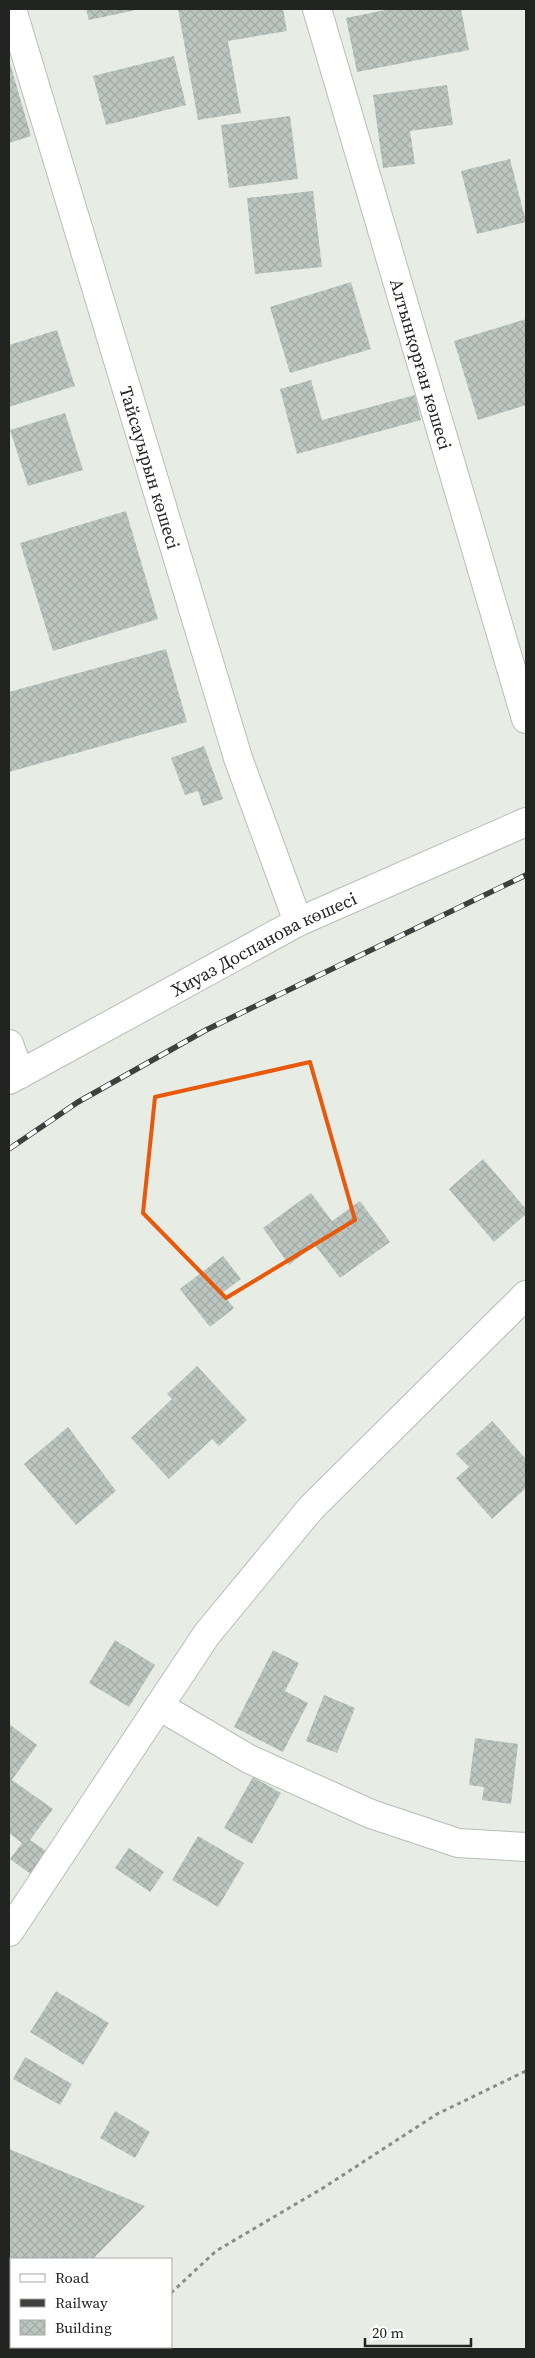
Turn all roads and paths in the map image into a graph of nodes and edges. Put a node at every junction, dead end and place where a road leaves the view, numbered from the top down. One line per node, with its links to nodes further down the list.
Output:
1 (12, 9): 5 (street, Тайсауырын көшесі)
2 (317, 9): 3 (street, Алтынқорған көшесі)
3 (526, 719)
4 (526, 822): 5 (street, Хиуаз Доспанова көшесі)
5 (298, 922): 7 (street, Хиуаз Доспанова көшесі)
6 (9, 1044): 7 (street)
7 (14, 1077)
8 (526, 1295): 9 (street)
9 (159, 1706): 10 (street); 11 (street)
10 (526, 1847)
11 (9, 1932)
12 (526, 2071): 13 (path)
13 (172, 2292)

